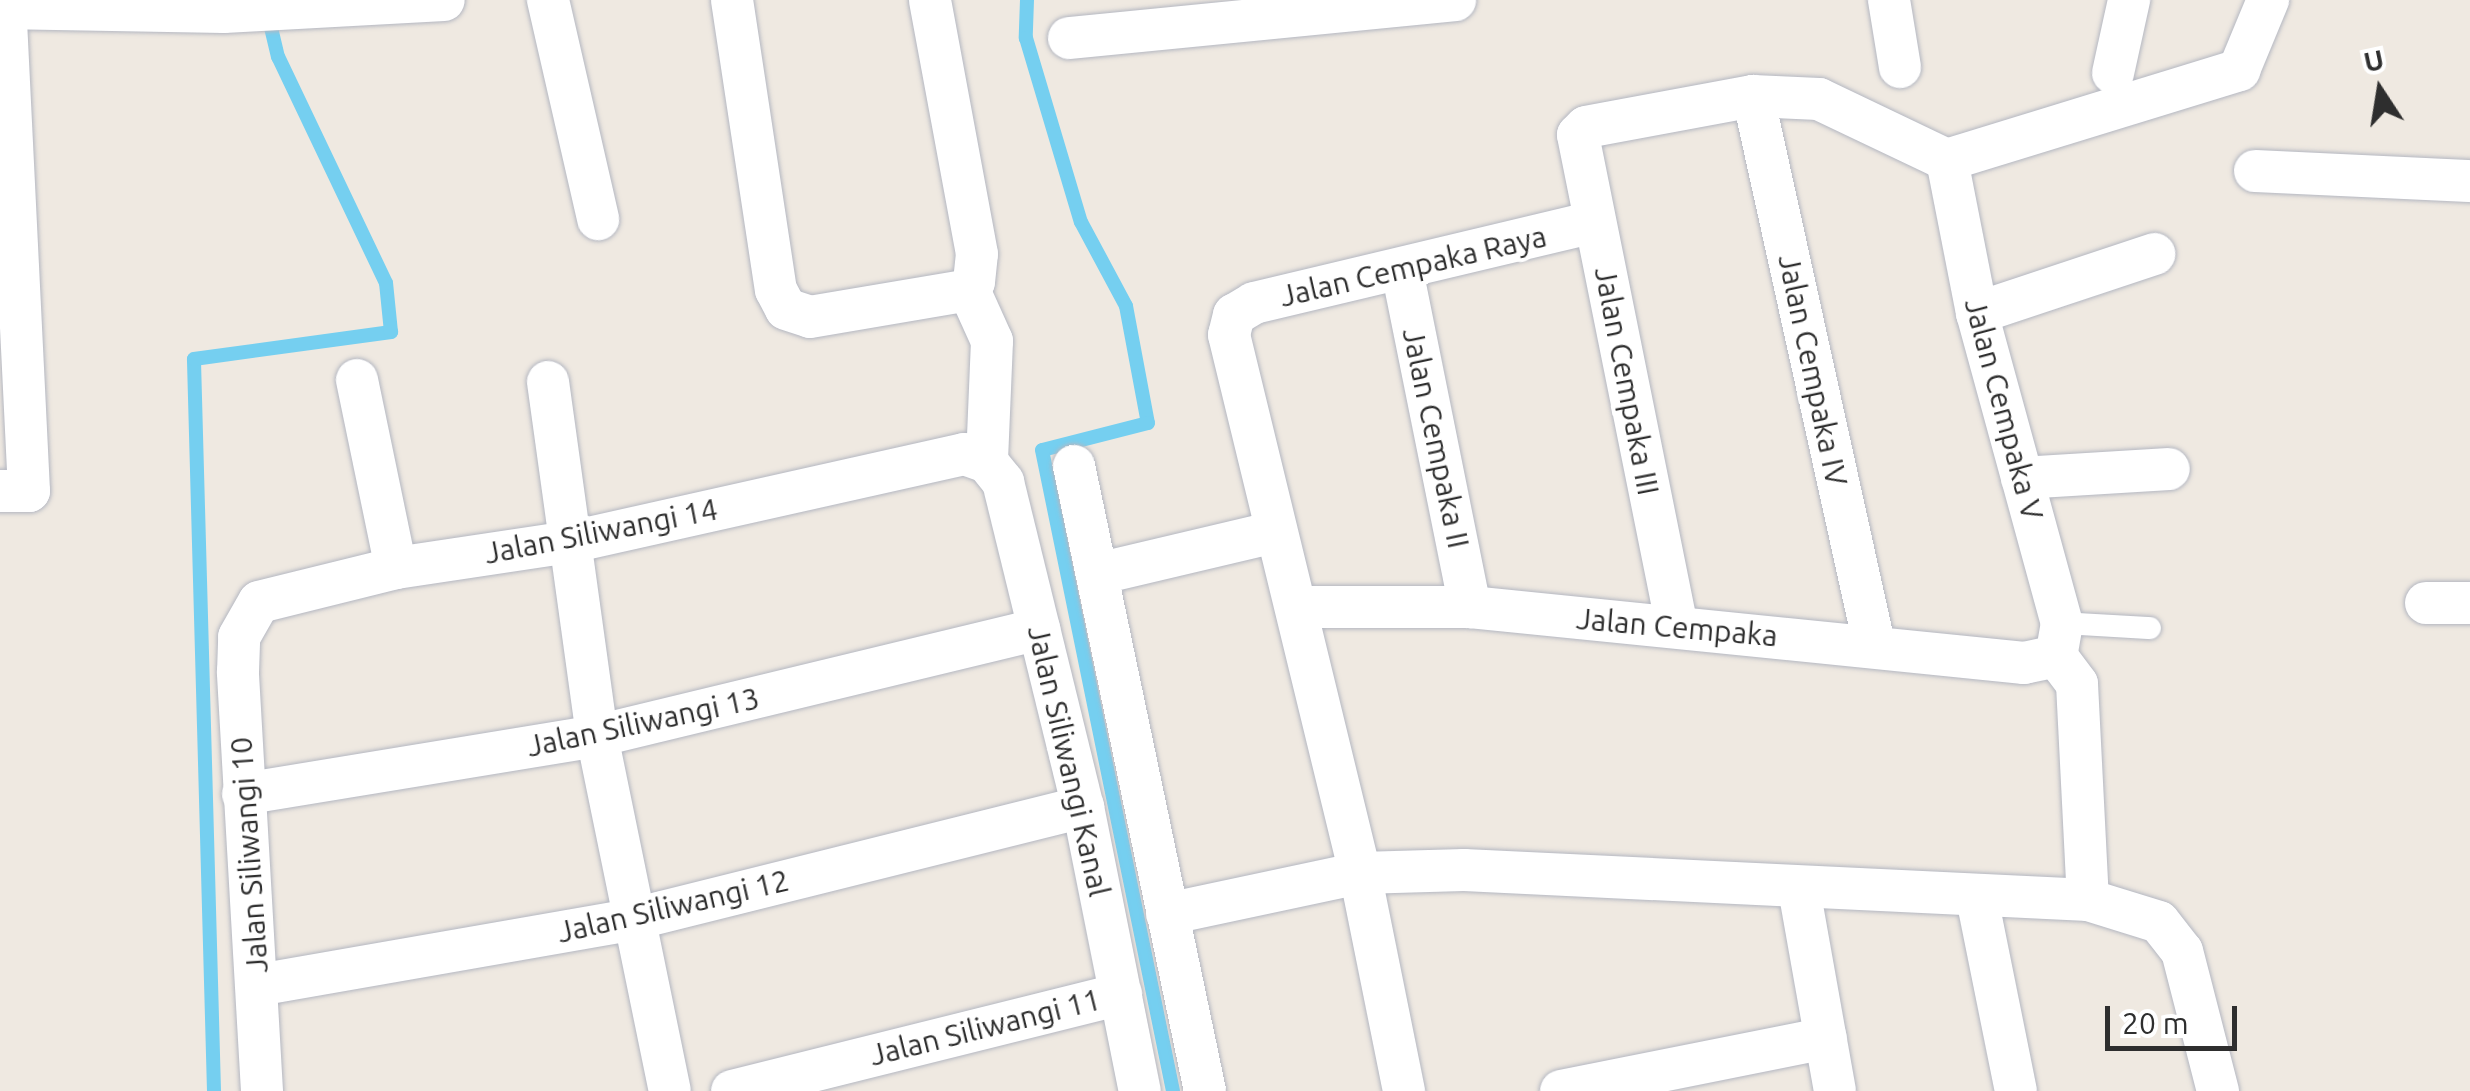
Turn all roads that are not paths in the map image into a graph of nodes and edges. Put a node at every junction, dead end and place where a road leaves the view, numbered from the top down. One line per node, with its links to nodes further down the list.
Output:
1 (444, 0): 10 (street)
2 (548, 0): 18 (street)
3 (732, 0): 22 (street)
4 (930, 0): 22 (street)
5 (1455, 0): 11 (street)
6 (1889, 0): 12 (street)
7 (2129, 0): 13 (street)
8 (2268, 0): 15 (street)
9 (2, 8): 10 (street); 30 (street)
10 (228, 8)
11 (1070, 38)
12 (1900, 67)
13 (2114, 72)
14 (1753, 96): 15 (street); 19 (street, Jalan Cempaka III); 44 (street, Jalan Cempaka IV)
15 (1947, 160): 23 (street, Jalan Cempaka V)
16 (2255, 171): 17 (street)
17 (2470, 181)
18 (598, 219)
19 (1595, 222): 21 (street, Jalan Cempaka Raya); 40 (street, Jalan Cempaka III)
20 (2154, 254): 23 (street)
21 (1402, 270): 31 (street, Jalan Cempaka Raya); 38 (street, Jalan Cempaka II)
22 (969, 290): 26 (street)
23 (1977, 312): 29 (street, Jalan Cempaka V)
24 (357, 380): 33 (street)
25 (548, 382): 32 (street)
26 (976, 458): 32 (street, Jalan Siliwangi 14); 42 (street, Jalan Siliwangi Kanal)
27 (1074, 466): 34 (street)
28 (2169, 469): 29 (street)
29 (2022, 478): 43 (street, Jalan Cempaka V)
30 (0, 491)
31 (1275, 532): 34 (street); 37 (street)
32 (570, 542): 33 (street, Jalan Siliwangi 14); 45 (street)
33 (396, 568): 39 (street, Jalan Siliwangi 14)
34 (1097, 574): 52 (street)
35 (2470, 603): 36 (street)
36 (2426, 604)
37 (1297, 607): 38 (street, Jalan Cempaka); 48 (street)
38 (1470, 607): 40 (street, Jalan Cempaka)
39 (246, 620): 46 (street, Jalan Siliwangi 10)
40 (1677, 627): 44 (street, Jalan Cempaka)
41 (2150, 628): 43 (lane)
42 (1039, 629): 45 (street, Jalan Siliwangi 13); 47 (street, Jalan Siliwangi Kanal)
43 (2059, 640): 44 (street, Jalan Cempaka); 51 (street, Jalan Cempaka V)
44 (1874, 644)
45 (597, 736): 46 (street, Jalan Siliwangi 13); 53 (street)
46 (243, 794): 54 (street, Jalan Siliwangi 10)
47 (1083, 807): 53 (street, Jalan Siliwangi 12); 55 (street, Jalan Siliwangi Kanal)
48 (1360, 874): 49 (street); 52 (street); 62 (street)
49 (1800, 890): 50 (street); 56 (street)
50 (1977, 898): 51 (street); 65 (street)
51 (2088, 900): 66 (street)
52 (1167, 914): 61 (street)
53 (630, 920): 54 (street, Jalan Siliwangi 12); 58 (street)
54 (258, 985): 57 (street, Jalan Siliwangi 10)
55 (1120, 994): 59 (street, Jalan Siliwangi 11); 60 (street, Jalan Siliwangi Kanal)
56 (1826, 1038): 63 (street); 64 (street)
57 (262, 1091)
58 (670, 1091)
59 (732, 1091)
60 (1140, 1091)
61 (1205, 1091)
62 (1404, 1091)
63 (1561, 1091)
64 (1835, 1091)
65 (2016, 1091)
66 (2218, 1091)

